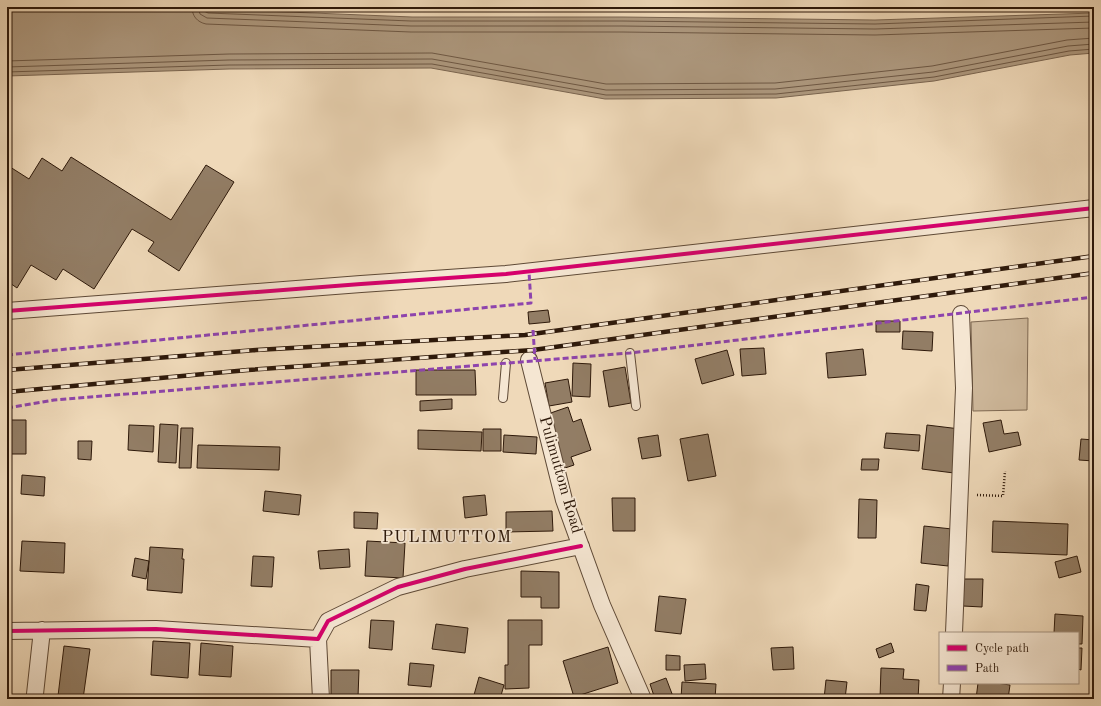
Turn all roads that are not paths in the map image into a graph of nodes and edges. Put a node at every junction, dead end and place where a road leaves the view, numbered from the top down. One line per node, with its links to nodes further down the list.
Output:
1 (1094, 208): 2 (street)
2 (7, 311)
3 (961, 314): 12 (street)
4 (630, 353): 8 (lane)
5 (529, 360): 9 (street, Pulimuttom Road)
6 (506, 363): 7 (lane)
7 (503, 398)
8 (636, 406)
9 (581, 546): 13 (street); 17 (street, Pulimuttom Road)
10 (42, 630): 11 (street); 13 (street); 15 (street)
11 (7, 631)
12 (954, 632)
13 (318, 639): 16 (street)
14 (952, 684): 18 (street)
15 (35, 694)
16 (321, 699)
17 (643, 699)
18 (951, 699)

